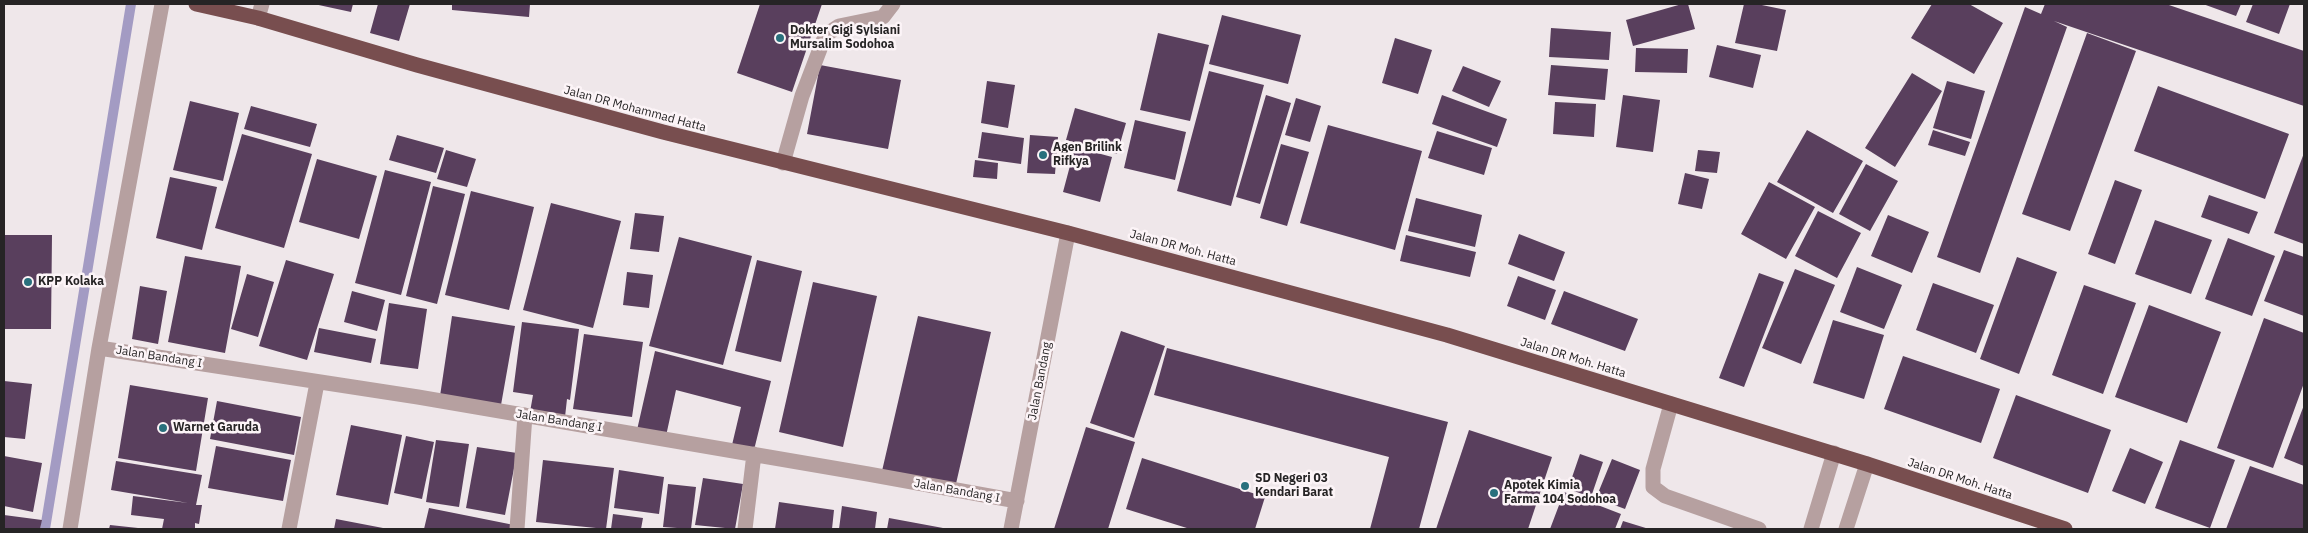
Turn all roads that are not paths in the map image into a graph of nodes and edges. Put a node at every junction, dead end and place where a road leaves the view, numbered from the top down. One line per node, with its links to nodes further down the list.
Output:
1 (162, 4): 7 (street)
2 (196, 4): 4 (highway, Jalan DR Mohammad Hatta)
3 (893, 4): 5 (street)
4 (260, 11): 5 (highway, Jalan DR Mohammad Hatta)
5 (783, 163): 6 (highway, Jalan DR Mohammad Hatta)
6 (1068, 233): 9 (highway, Jalan DR Moh. Hatta); 14 (street, Jalan Bandang)
7 (99, 348): 8 (street, Jalan Bandang I); 15 (street)
8 (317, 383): 10 (street, Jalan Bandang I); 16 (street)
9 (1671, 404): 11 (highway, Jalan DR Moh. Hatta); 20 (street)
10 (525, 415): 12 (street, Jalan Bandang I); 17 (street)
11 (1834, 453): 13 (highway, Jalan DR Moh. Hatta); 21 (street)
12 (754, 454): 14 (street, Jalan Bandang I); 18 (street)
13 (1868, 464): 22 (street); 23 (highway, Jalan DR Moh. Hatta)
14 (1017, 501): 19 (street, Jalan Bandang)
15 (70, 529)
16 (289, 529)
17 (517, 529)
18 (745, 529)
19 (1011, 529)
20 (1759, 529)
21 (1811, 529)
22 (1846, 529)
23 (2065, 529)

